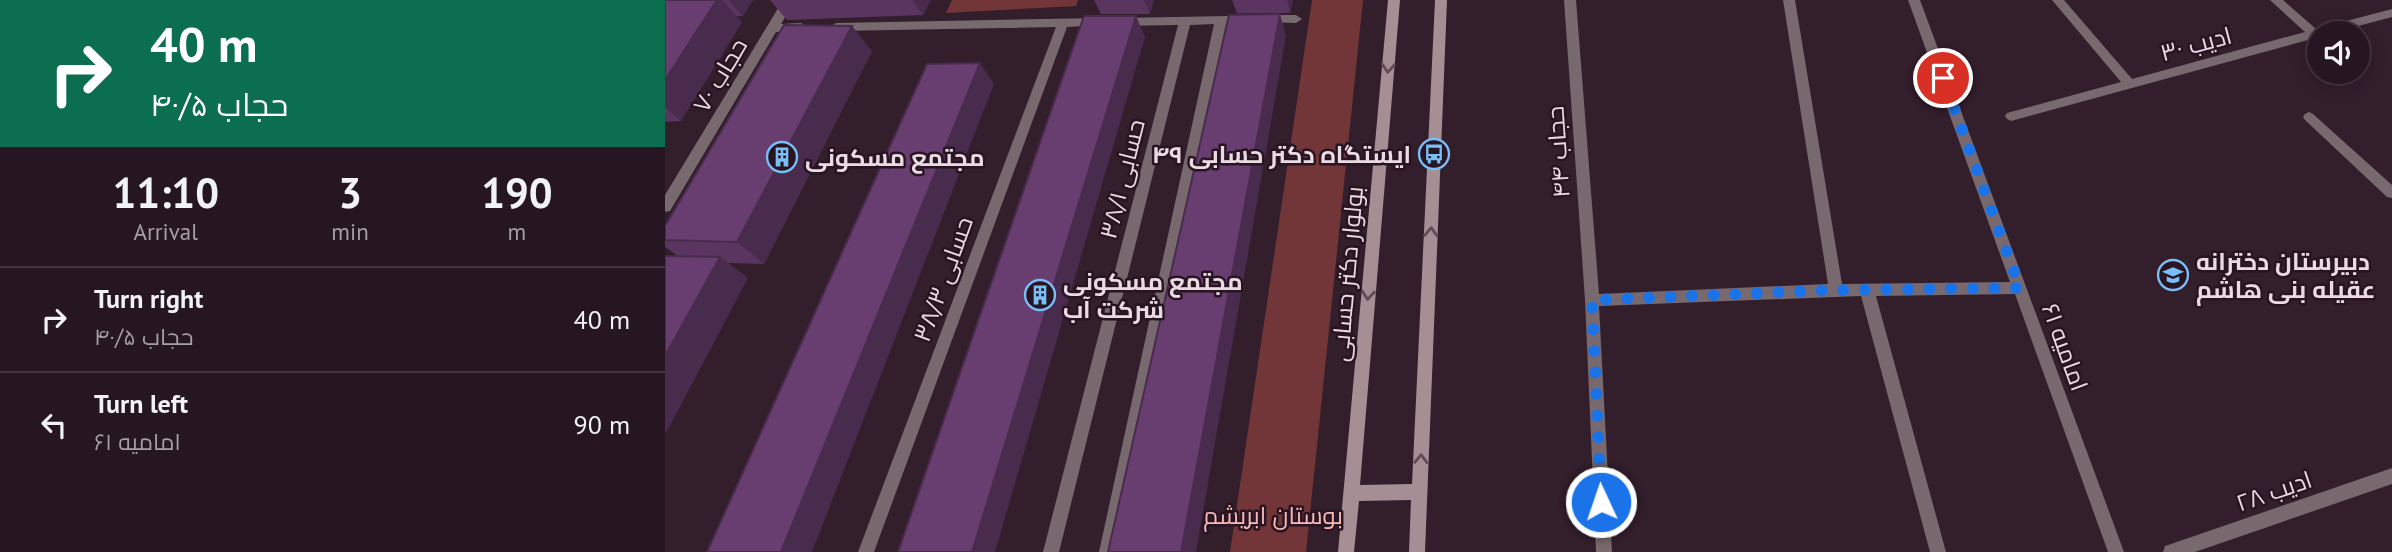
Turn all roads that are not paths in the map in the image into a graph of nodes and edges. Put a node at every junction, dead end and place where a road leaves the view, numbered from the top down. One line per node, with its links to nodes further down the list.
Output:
1 (789, 0): 17 (street, حجاب ۷۰)
2 (1394, 0): 31 (main road, بولوار دکتر حسابی, one-way to 31)
3 (1441, 0): 30 (main road, one-way to 3)
4 (1570, 0): 28 (street, حجاب ۴۴)
5 (1789, 0): 26 (street)
6 (1914, 0): 25 (street, امامیه ۶۱)
7 (2058, 0): 20 (street)
8 (2276, 0): 18 (street)
9 (2392, 13): 13 (street, ادیب ۳۰)
10 (1296, 19): 11 (street)
11 (1221, 20): 12 (street); 34 (street)
12 (1185, 21): 14 (street); 33 (street, حسابی ۳۸/۱)
13 (2362, 21)
14 (1063, 23): 16 (street); 32 (street, حسابی ۳۸/۳)
15 (814, 27): 17 (street)
16 (828, 27)
17 (772, 28): 24 (street, حجاب ۷۰)
18 (2307, 28)
19 (2307, 36): 20 (street, ادیب ۳۰)
20 (2130, 83): 21 (street, ادیب ۳۰)
21 (2011, 116)
22 (2309, 117): 23 (street)
23 (2392, 193)
24 (665, 207)
25 (2020, 288): 27 (street); 39 (street, امامیه ۶۱)
26 (1836, 290): 27 (street); 28 (street)
27 (1867, 290): 38 (street)
28 (1592, 300): 37 (street, حجاب ۴۴)
29 (2392, 476): 40 (street, ادیب ۲۸)
30 (1419, 492): 31 (main road); 36 (main road)
31 (1350, 493): 35 (main road, بولوار دکتر حسابی)
32 (866, 552)
33 (1051, 552)
34 (1107, 552)
35 (1346, 552)
36 (1417, 552)
37 (1604, 552)
38 (1938, 552)
39 (2116, 552)
40 (2171, 552)

